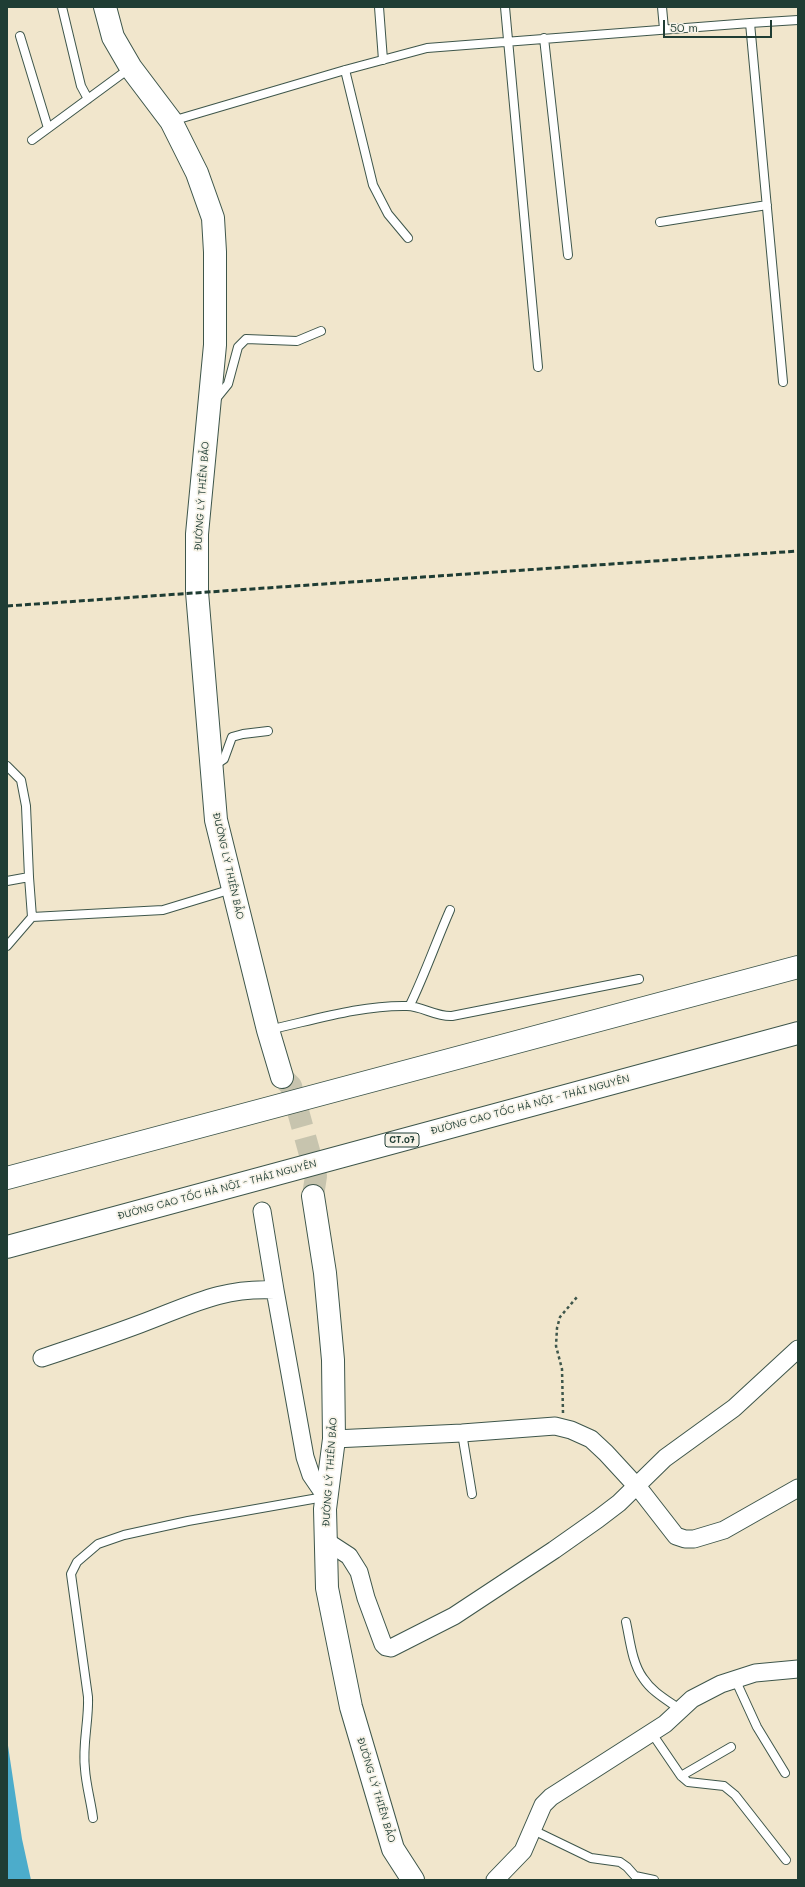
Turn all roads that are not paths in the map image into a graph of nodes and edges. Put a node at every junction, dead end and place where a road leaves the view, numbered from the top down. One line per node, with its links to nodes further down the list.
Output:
1 (62, 7): 15 (lane)
2 (105, 7): 13 (main road, ĐƯỜNG LÝ THIÊN BẢO)
3 (379, 7): 12 (lane)
4 (505, 7): 11 (lane)
5 (662, 7): 8 (lane)
6 (798, 20): 7 (lane)
7 (750, 23): 8 (lane); 19 (lane)
8 (664, 29): 10 (lane)
9 (20, 36): 17 (lane)
10 (544, 38): 11 (lane); 22 (lane)
11 (509, 41): 12 (lane); 24 (lane)
12 (383, 60): 14 (lane)
13 (131, 68): 15 (lane); 16 (main road, ĐƯỜNG LÝ THIÊN BẢO)
14 (345, 70): 16 (lane); 21 (lane)
15 (88, 99): 17 (lane)
16 (171, 121): 26 (main road, ĐƯỜNG LÝ THIÊN BẢO)
17 (48, 128): 18 (lane)
18 (32, 140)
19 (767, 205): 20 (lane); 25 (lane)
20 (660, 222)
21 (408, 238)
22 (568, 255)
23 (321, 331): 26 (lane)
24 (538, 367)
25 (783, 382)
26 (209, 407): 29 (main road, ĐƯỜNG LÝ THIÊN BẢO)
27 (268, 731): 29 (lane)
28 (7, 766): 30 (lane)
29 (212, 767): 32 (main road, ĐƯỜNG LÝ THIÊN BẢO)
30 (29, 877): 31 (lane); 34 (lane)
31 (7, 881)
32 (233, 889): 34 (lane); 39 (main road, ĐƯỜNG LÝ THIÊN BẢO)
33 (450, 910): 38 (lane)
34 (32, 917): 35 (lane)
35 (7, 946)
36 (798, 967): 42 (main road)
37 (639, 979): 38 (lane)
38 (410, 1006): 39 (lane)
39 (268, 1030): 41 (main road, ĐƯỜNG LÝ THIÊN BẢO)
40 (798, 1033): 45 (main road, ĐƯỜNG CAO TỐC HÀ NỘI - THÁI NGUYÊN / CT.07)
41 (282, 1077)
42 (7, 1178)
43 (313, 1196): 50 (main road, ĐƯỜNG LÝ THIÊN BẢO)
44 (262, 1211): 46 (street)
45 (7, 1246)
46 (275, 1290): 48 (street); 54 (street)
47 (798, 1349): 51 (street)
48 (42, 1358)
49 (462, 1433): 50 (street); 51 (street); 53 (lane)
50 (334, 1439): 54 (main road, ĐƯỜNG LÝ THIÊN BẢO)
51 (635, 1485): 52 (street); 55 (street)
52 (798, 1488)
53 (472, 1494)
54 (326, 1497): 55 (main road, ĐƯỜNG LÝ THIÊN BẢO); 64 (lane)
55 (326, 1541): 67 (main road, ĐƯỜNG LÝ THIÊN BẢO)
56 (626, 1622): 59 (lane)
57 (798, 1669): 58 (street)
58 (735, 1679): 59 (street); 62 (lane)
59 (680, 1710): 60 (street)
60 (651, 1732): 63 (lane); 65 (street)
61 (731, 1747): 63 (lane)
62 (785, 1773)
63 (681, 1776): 66 (lane)
64 (93, 1818)
65 (532, 1830): 68 (street); 69 (lane)
66 (786, 1860)
67 (413, 1880)
68 (495, 1880)
69 (654, 1880)

